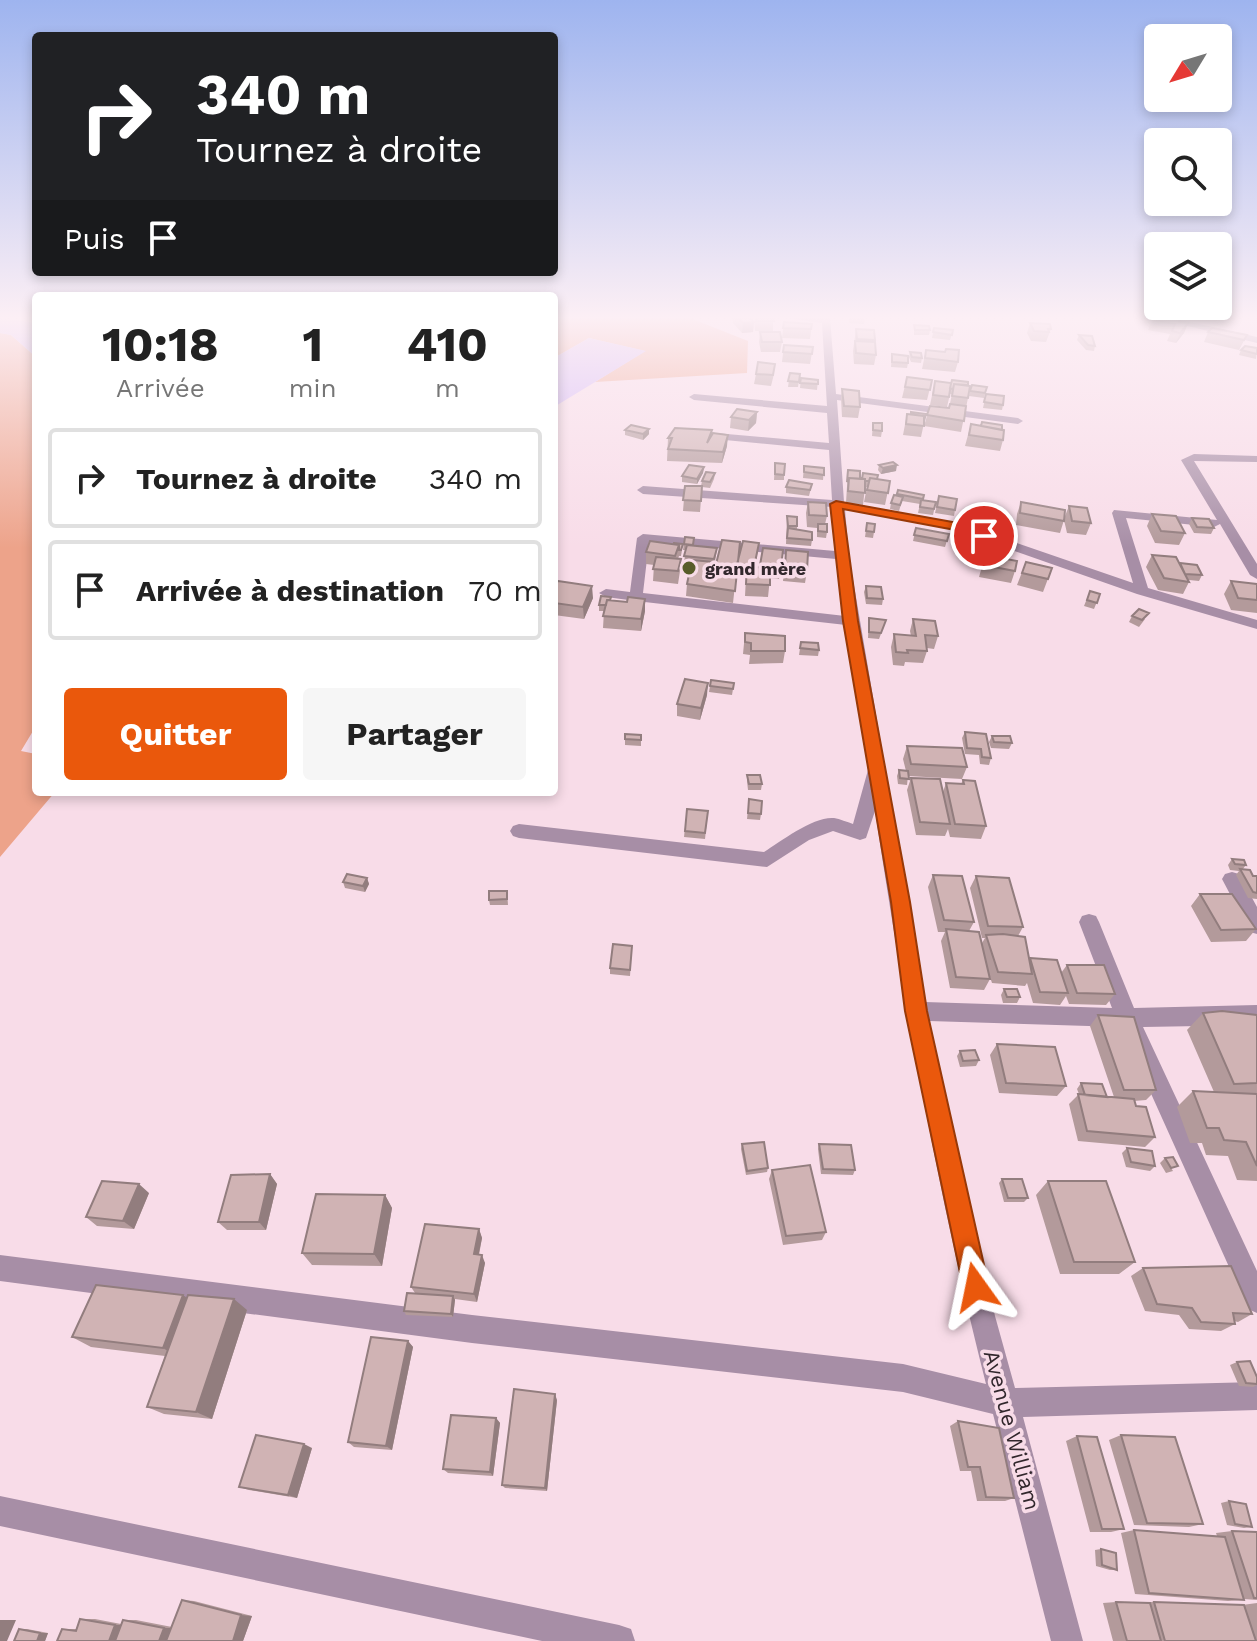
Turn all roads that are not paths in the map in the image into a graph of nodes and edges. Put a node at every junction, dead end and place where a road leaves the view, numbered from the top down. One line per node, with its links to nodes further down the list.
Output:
1 (831, 395): 3 (street, Avenue William)
2 (694, 397): 3 (street)
3 (832, 403): 4 (street); 6 (street, Avenue William)
4 (1018, 421)
5 (688, 434): 6 (street)
6 (836, 447): 9 (street, Avenue William)
7 (1257, 459): 10 (street)
8 (643, 490): 9 (street)
9 (836, 504): 11 (street, Avenue William); 13 (street)
10 (1228, 524): 12 (street); 13 (street)
11 (842, 556): 15 (street); 16 (street, Avenue William)
12 (1257, 575)
13 (1142, 591): 17 (street)
14 (606, 593): 15 (street)
15 (636, 597): 16 (street)
16 (851, 621): 18 (street, Avenue William)
17 (1257, 625)
18 (877, 767): 19 (street); 23 (street, Avenue William)
19 (519, 831)
20 (1232, 879): 22 (street)
21 (1089, 922): 25 (street)
22 (1257, 926)
23 (916, 1011): 25 (street); 29 (street, Avenue William)
24 (1257, 1015): 25 (street)
25 (1128, 1018): 27 (street)
26 (0, 1268): 29 (street)
27 (1257, 1300)
28 (1257, 1396): 29 (street)
29 (1006, 1403): 32 (street, Avenue William)
30 (0, 1511): 31 (street)
31 (619, 1641)
32 (1067, 1641)

